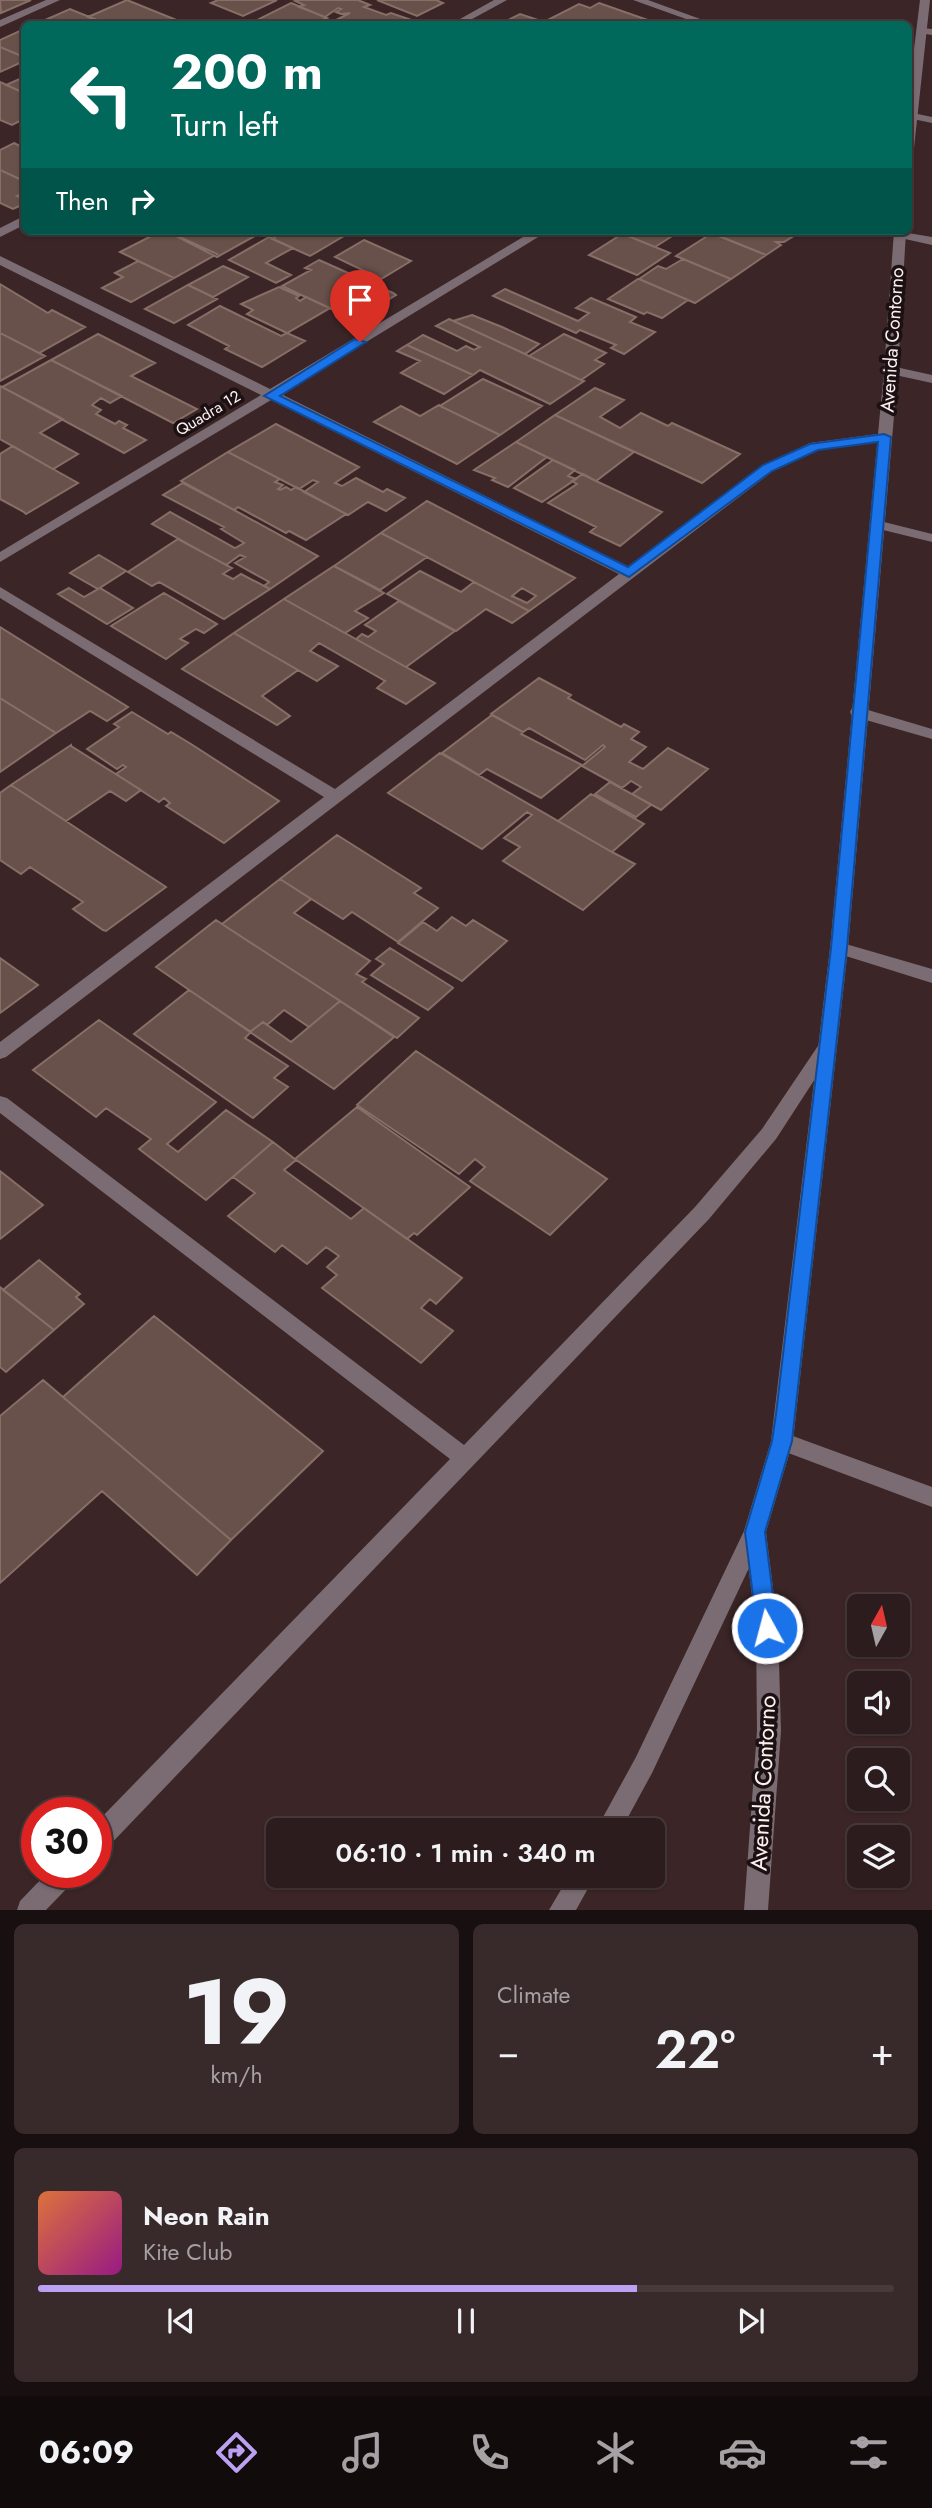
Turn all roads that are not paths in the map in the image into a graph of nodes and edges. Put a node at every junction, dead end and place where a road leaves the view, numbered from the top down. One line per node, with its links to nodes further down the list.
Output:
1 (55, 0): 7 (street)
2 (502, 0): 5 (street)
3 (638, 0): 6 (street)
4 (925, 0): 8 (street)
5 (462, 21)
6 (700, 21)
7 (0, 24)
8 (928, 32): 9 (street)
9 (914, 53): 10 (street)
10 (912, 84)
11 (912, 115): 12 (street)
12 (932, 120)
13 (21, 223): 14 (street)
14 (0, 233)
15 (535, 235): 22 (street, Quadra 12)
16 (900, 235): 20 (street, Avenida Contorno)
17 (908, 235): 18 (street)
18 (932, 241)
19 (0, 260): 22 (street)
20 (891, 370): 21 (street); 23 (street, Avenida Contorno)
21 (932, 379)
22 (271, 396): 26 (street, Quadra 12); 27 (street)
23 (884, 437): 24 (street, Avenida Contorno); 27 (street)
24 (876, 524): 25 (street); 29 (street, Avenida Contorno)
25 (932, 538)
26 (0, 558)
27 (629, 573): 31 (street)
28 (0, 592): 31 (street)
29 (858, 712): 30 (street); 32 (street, Avenida Contorno)
30 (932, 734)
31 (336, 797): 35 (street)
32 (839, 948): 33 (street); 34 (street, Avenida Contorno)
33 (932, 976)
34 (828, 1045): 37 (street, Avenida Contorno); 38 (street)
35 (0, 1052)
36 (0, 1103): 38 (street)
37 (782, 1441): 39 (street); 40 (street, Avenida Contorno)
38 (465, 1458): 42 (street)
39 (932, 1497)
40 (755, 1532): 41 (street, Avenida Contorno); 47 (street, Avenida Contorno)
41 (615, 1818)
42 (112, 1824)
43 (49, 1888): 45 (street)
44 (575, 1888): 46 (street)
45 (29, 1909)
46 (561, 1909)
47 (756, 1909)

